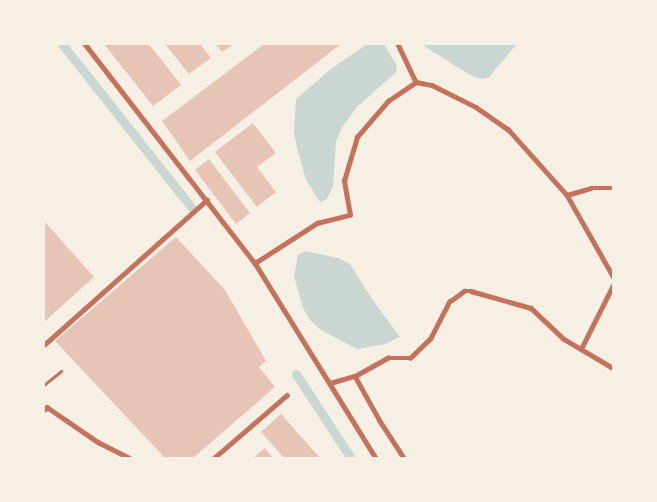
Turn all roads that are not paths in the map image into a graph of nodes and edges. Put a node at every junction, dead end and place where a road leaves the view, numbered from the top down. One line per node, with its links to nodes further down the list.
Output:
1 (85, 44): 6 (street)
2 (398, 44): 3 (street)
3 (416, 82): 5 (street); 7 (street)
4 (613, 188): 5 (street)
5 (567, 195): 8 (street)
6 (208, 200): 7 (street); 10 (street)
7 (256, 263): 15 (street)
8 (613, 276)
9 (613, 285): 11 (street)
10 (44, 345)
11 (581, 349): 12 (street); 14 (street)
12 (613, 368)
13 (61, 370): 16 (lane)
14 (356, 376): 15 (street); 22 (street)
15 (330, 383): 21 (street)
16 (44, 385)
17 (287, 396): 20 (street)
18 (44, 410): 19 (street)
19 (129, 458)
20 (214, 458)
21 (376, 458)
22 (404, 458)

